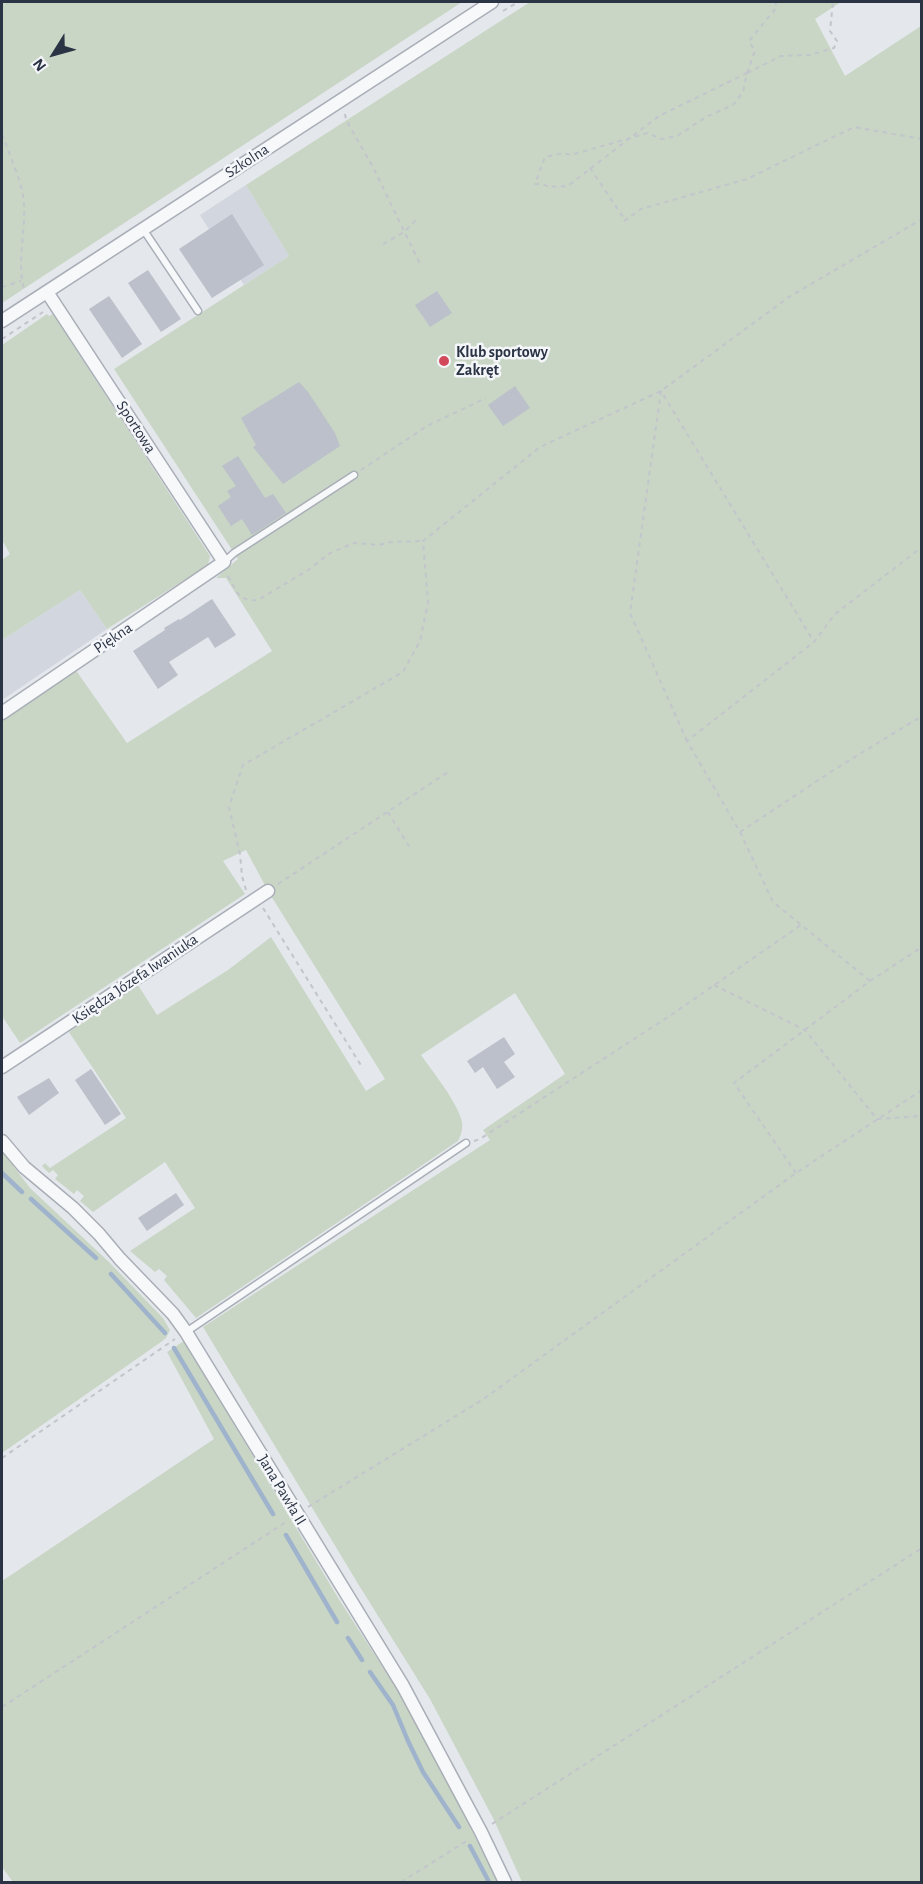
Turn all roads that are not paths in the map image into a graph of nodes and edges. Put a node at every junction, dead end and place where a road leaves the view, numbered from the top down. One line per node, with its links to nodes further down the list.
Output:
1 (492, 2): 2 (street, Szkolna)
2 (143, 229): 3 (street, Szkolna); 4 (lane)
3 (47, 292): 5 (street, Szkolna); 7 (street, Sportowa)
4 (198, 311)
5 (2, 321)
6 (354, 475): 7 (lane)
7 (224, 562): 8 (street, Piękna)
8 (2, 713)
9 (268, 891): 10 (street, Księdza Józefa Iwaniuka)
10 (2, 1067)
11 (2, 1141): 13 (street, Jana Pawła II)
12 (466, 1143): 13 (lane)
13 (186, 1332): 14 (street, Jana Pawła II)
14 (505, 1882)

